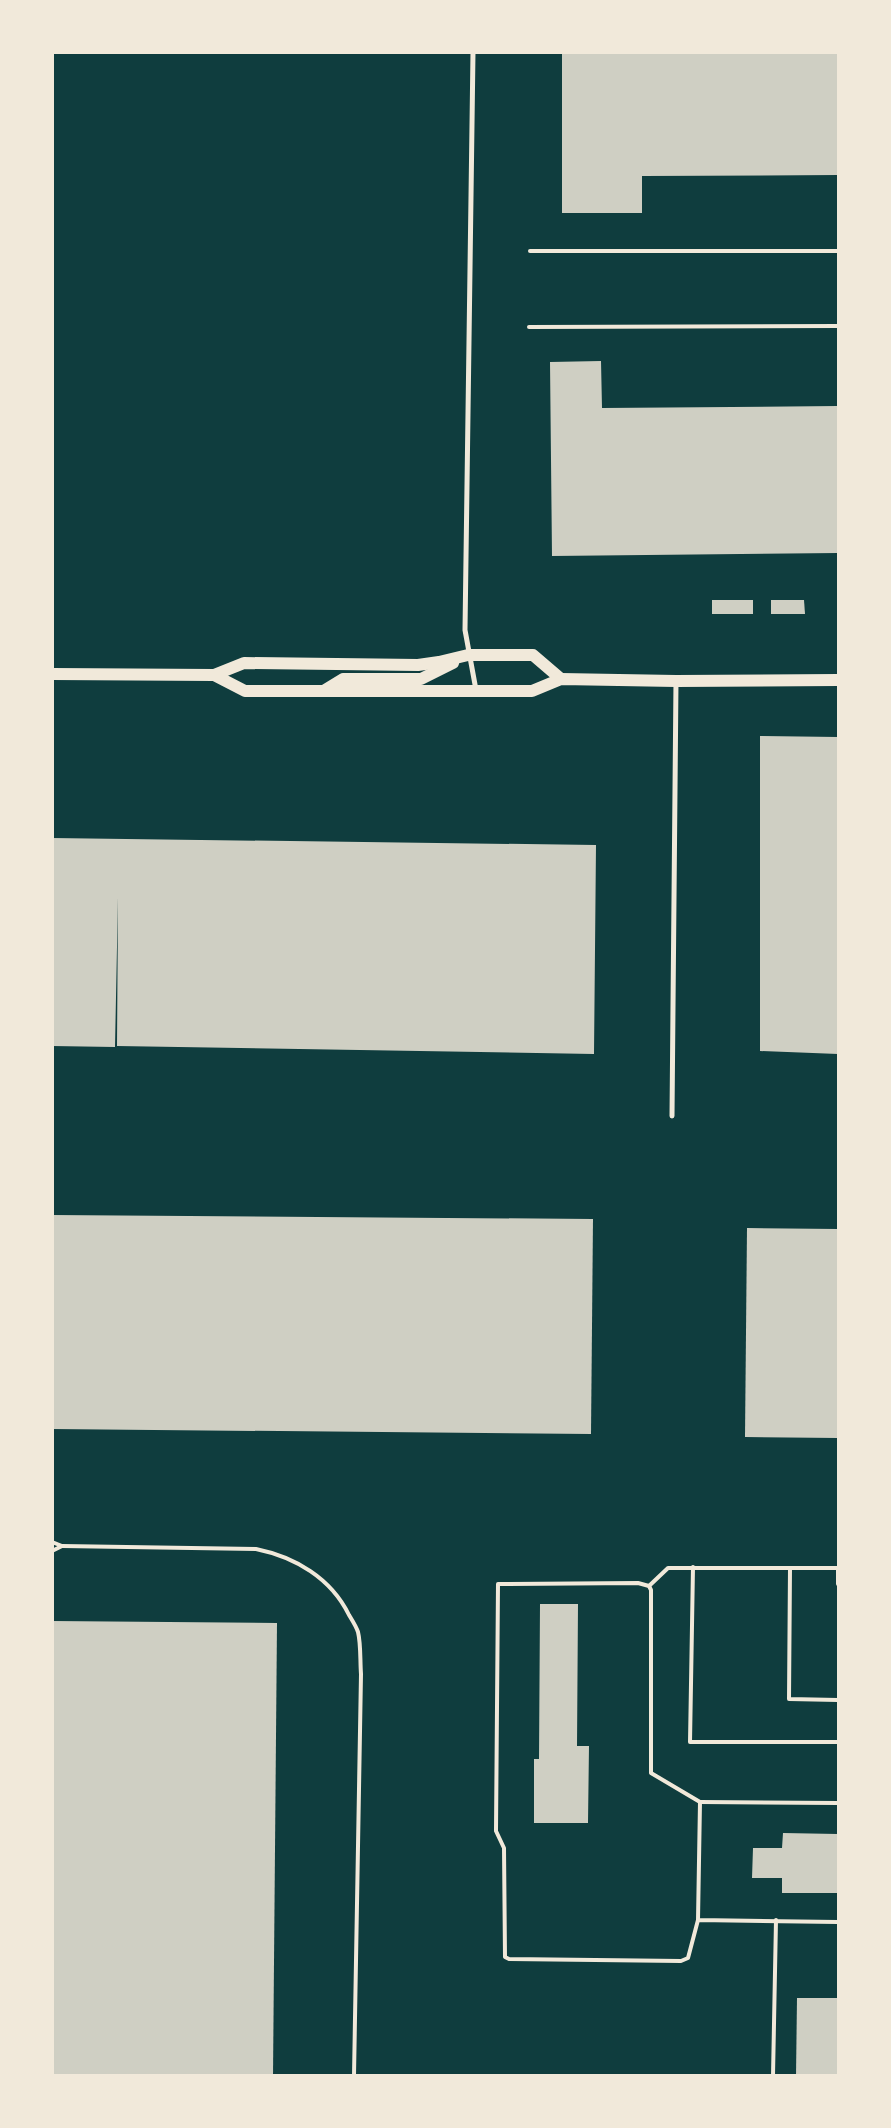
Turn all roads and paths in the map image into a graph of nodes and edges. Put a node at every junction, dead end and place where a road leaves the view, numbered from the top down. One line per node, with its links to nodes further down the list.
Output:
1 (473, 52): 6 (street)
2 (530, 251): 3 (lane)
3 (838, 251)
4 (838, 326): 5 (lane)
5 (529, 327)
6 (468, 655): 8 (main road); 9 (main road); 12 (main road); 13 (street)
7 (52, 674): 8 (main road)
8 (214, 675): 12 (main road)
9 (561, 679): 11 (main road); 13 (main road)
10 (838, 680): 11 (main road)
11 (676, 681): 14 (street)
12 (324, 691): 13 (main road)
13 (476, 691)
14 (672, 1116)
15 (52, 1542): 16 (lane)
16 (62, 1546): 17 (lane); 30 (lane)
17 (52, 1551)
18 (693, 1567): 19 (lane); 22 (lane); 24 (lane)
19 (790, 1568): 20 (lane); 23 (lane)
20 (838, 1568): 21 (lane)
21 (838, 1584)
22 (649, 1586): 25 (lane); 27 (lane)
23 (838, 1700)
24 (838, 1742)
25 (700, 1802): 26 (lane); 27 (lane)
26 (838, 1804)
27 (698, 1920): 28 (lane)
28 (776, 1920): 29 (lane); 31 (lane)
29 (838, 1922)
30 (354, 2076)
31 (773, 2076)

